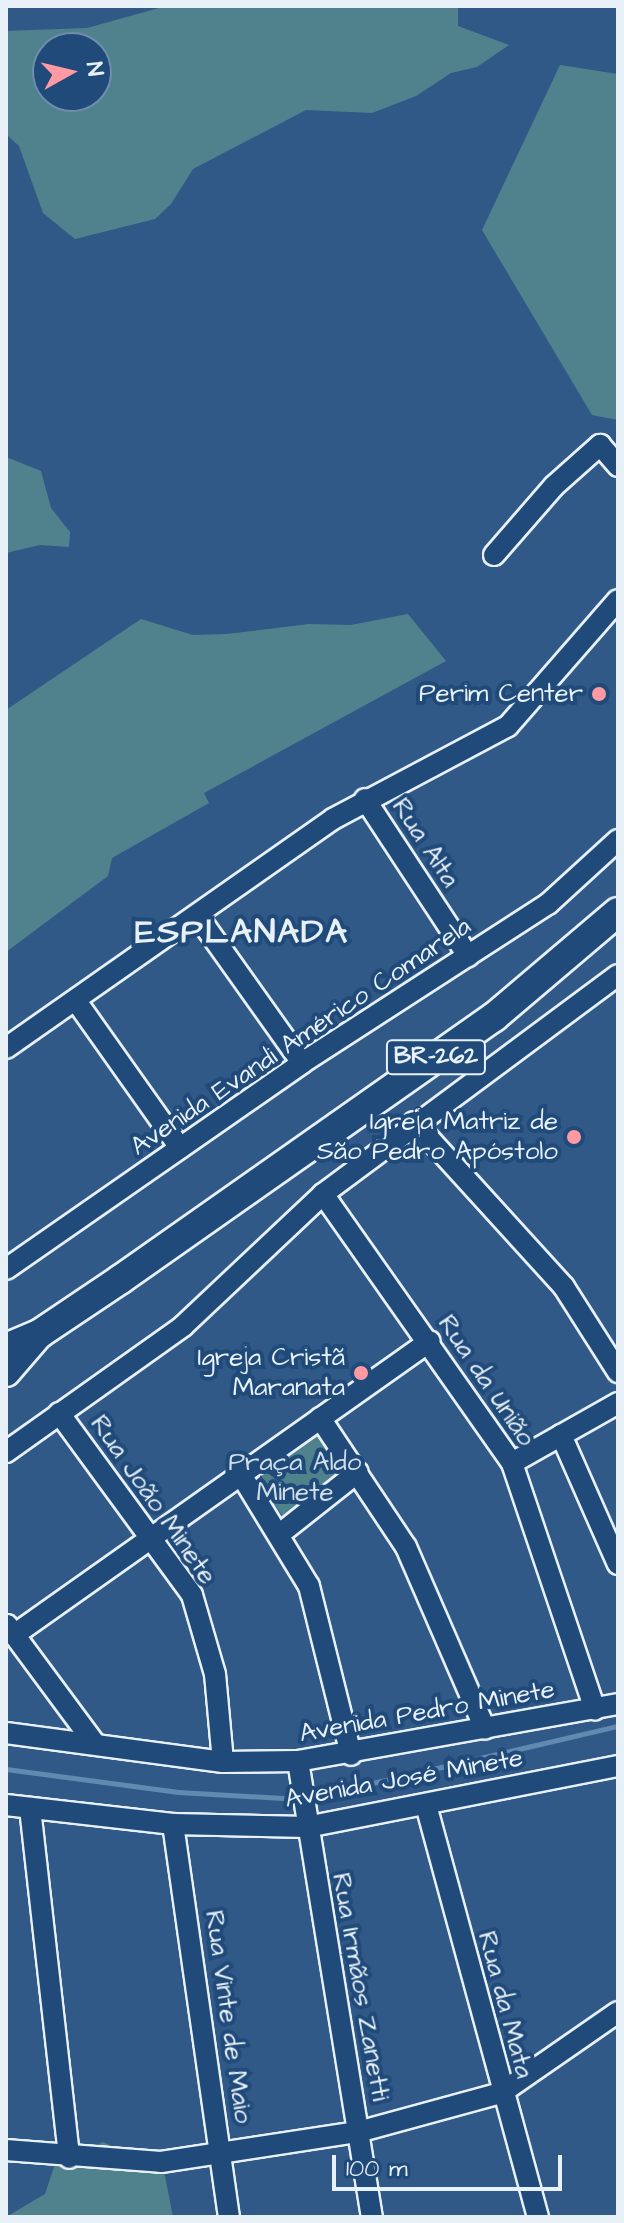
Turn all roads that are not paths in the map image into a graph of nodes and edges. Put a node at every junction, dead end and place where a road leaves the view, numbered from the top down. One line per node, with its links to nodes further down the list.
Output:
1 (618, 466): 2 (street)
2 (494, 555)
3 (618, 600): 4 (street)
4 (365, 799): 7 (street); 8 (street, Rua Alta)
5 (618, 840): 8 (street, Avenida Evandi Américo Comarela)
6 (618, 912): 17 (highway, BR-262)
7 (197, 915): 10 (street); 12 (street)
8 (468, 956): 12 (street, Avenida Evandi Américo Comarela)
9 (618, 975): 13 (street)
10 (76, 1001): 11 (street); 14 (street)
11 (6, 1048)
12 (302, 1063): 14 (street, Avenida Evandi Américo Comarela)
13 (414, 1122): 15 (street); 21 (street)
14 (180, 1148): 16 (street, Avenida Evandi Américo Comarela)
15 (323, 1194): 18 (street, Rua da União); 23 (street)
16 (6, 1269)
17 (39, 1334): 19 (highway, BR-262); 20 (highway, BR-262)
18 (430, 1341): 24 (street); 27 (street, Rua da União)
19 (6, 1348)
20 (6, 1372)
21 (618, 1372)
22 (618, 1403): 25 (street)
23 (59, 1413): 26 (street); 31 (street, Rua João Minete)
24 (320, 1418): 28 (street); 29 (street)
25 (561, 1435): 27 (street); 32 (street)
26 (6, 1452)
27 (512, 1463): 35 (street, Rua da União)
28 (358, 1472): 30 (street); 36 (street)
29 (240, 1473): 30 (street); 31 (street)
30 (281, 1533): 39 (street)
31 (151, 1535): 33 (street); 40 (street, Rua João Minete)
32 (618, 1564)
33 (10, 1630): 38 (street)
34 (618, 1704): 35 (street, Avenida Pedro Minete)
35 (595, 1709): 36 (street, Avenida Pedro Minete)
36 (485, 1729): 39 (street, Avenida Pedro Minete)
37 (6, 1733): 38 (street, Avenida Pedro Minete)
38 (95, 1744): 40 (street, Avenida Pedro Minete)
39 (351, 1755): 42 (street, Avenida Pedro Minete)
40 (223, 1762): 42 (street, Avenida Pedro Minete)
41 (618, 1766): 44 (street, Avenida José Minete)
42 (299, 1771): 46 (street, Rua Irmãos Zanetti)
43 (6, 1805): 45 (street, Avenida José Minete)
44 (426, 1805): 46 (street, Avenida José Minete); 49 (street, Rua da Mata)
45 (30, 1808): 47 (street, Avenida José Minete); 53 (street)
46 (306, 1820): 47 (street, Avenida José Minete); 50 (street, Rua Irmãos Zanetti)
47 (173, 1824): 52 (street, Rua Vinte de Maio)
48 (618, 2012): 49 (street)
49 (501, 2093): 50 (street); 56 (street, Rua da Mata)
50 (358, 2132): 52 (street); 55 (street, Rua Irmãos Zanetti)
51 (6, 2150): 53 (street)
52 (221, 2156): 53 (street); 54 (street, Rua Vinte de Maio)
53 (69, 2158)
54 (229, 2217)
55 (372, 2217)
56 (538, 2217)

